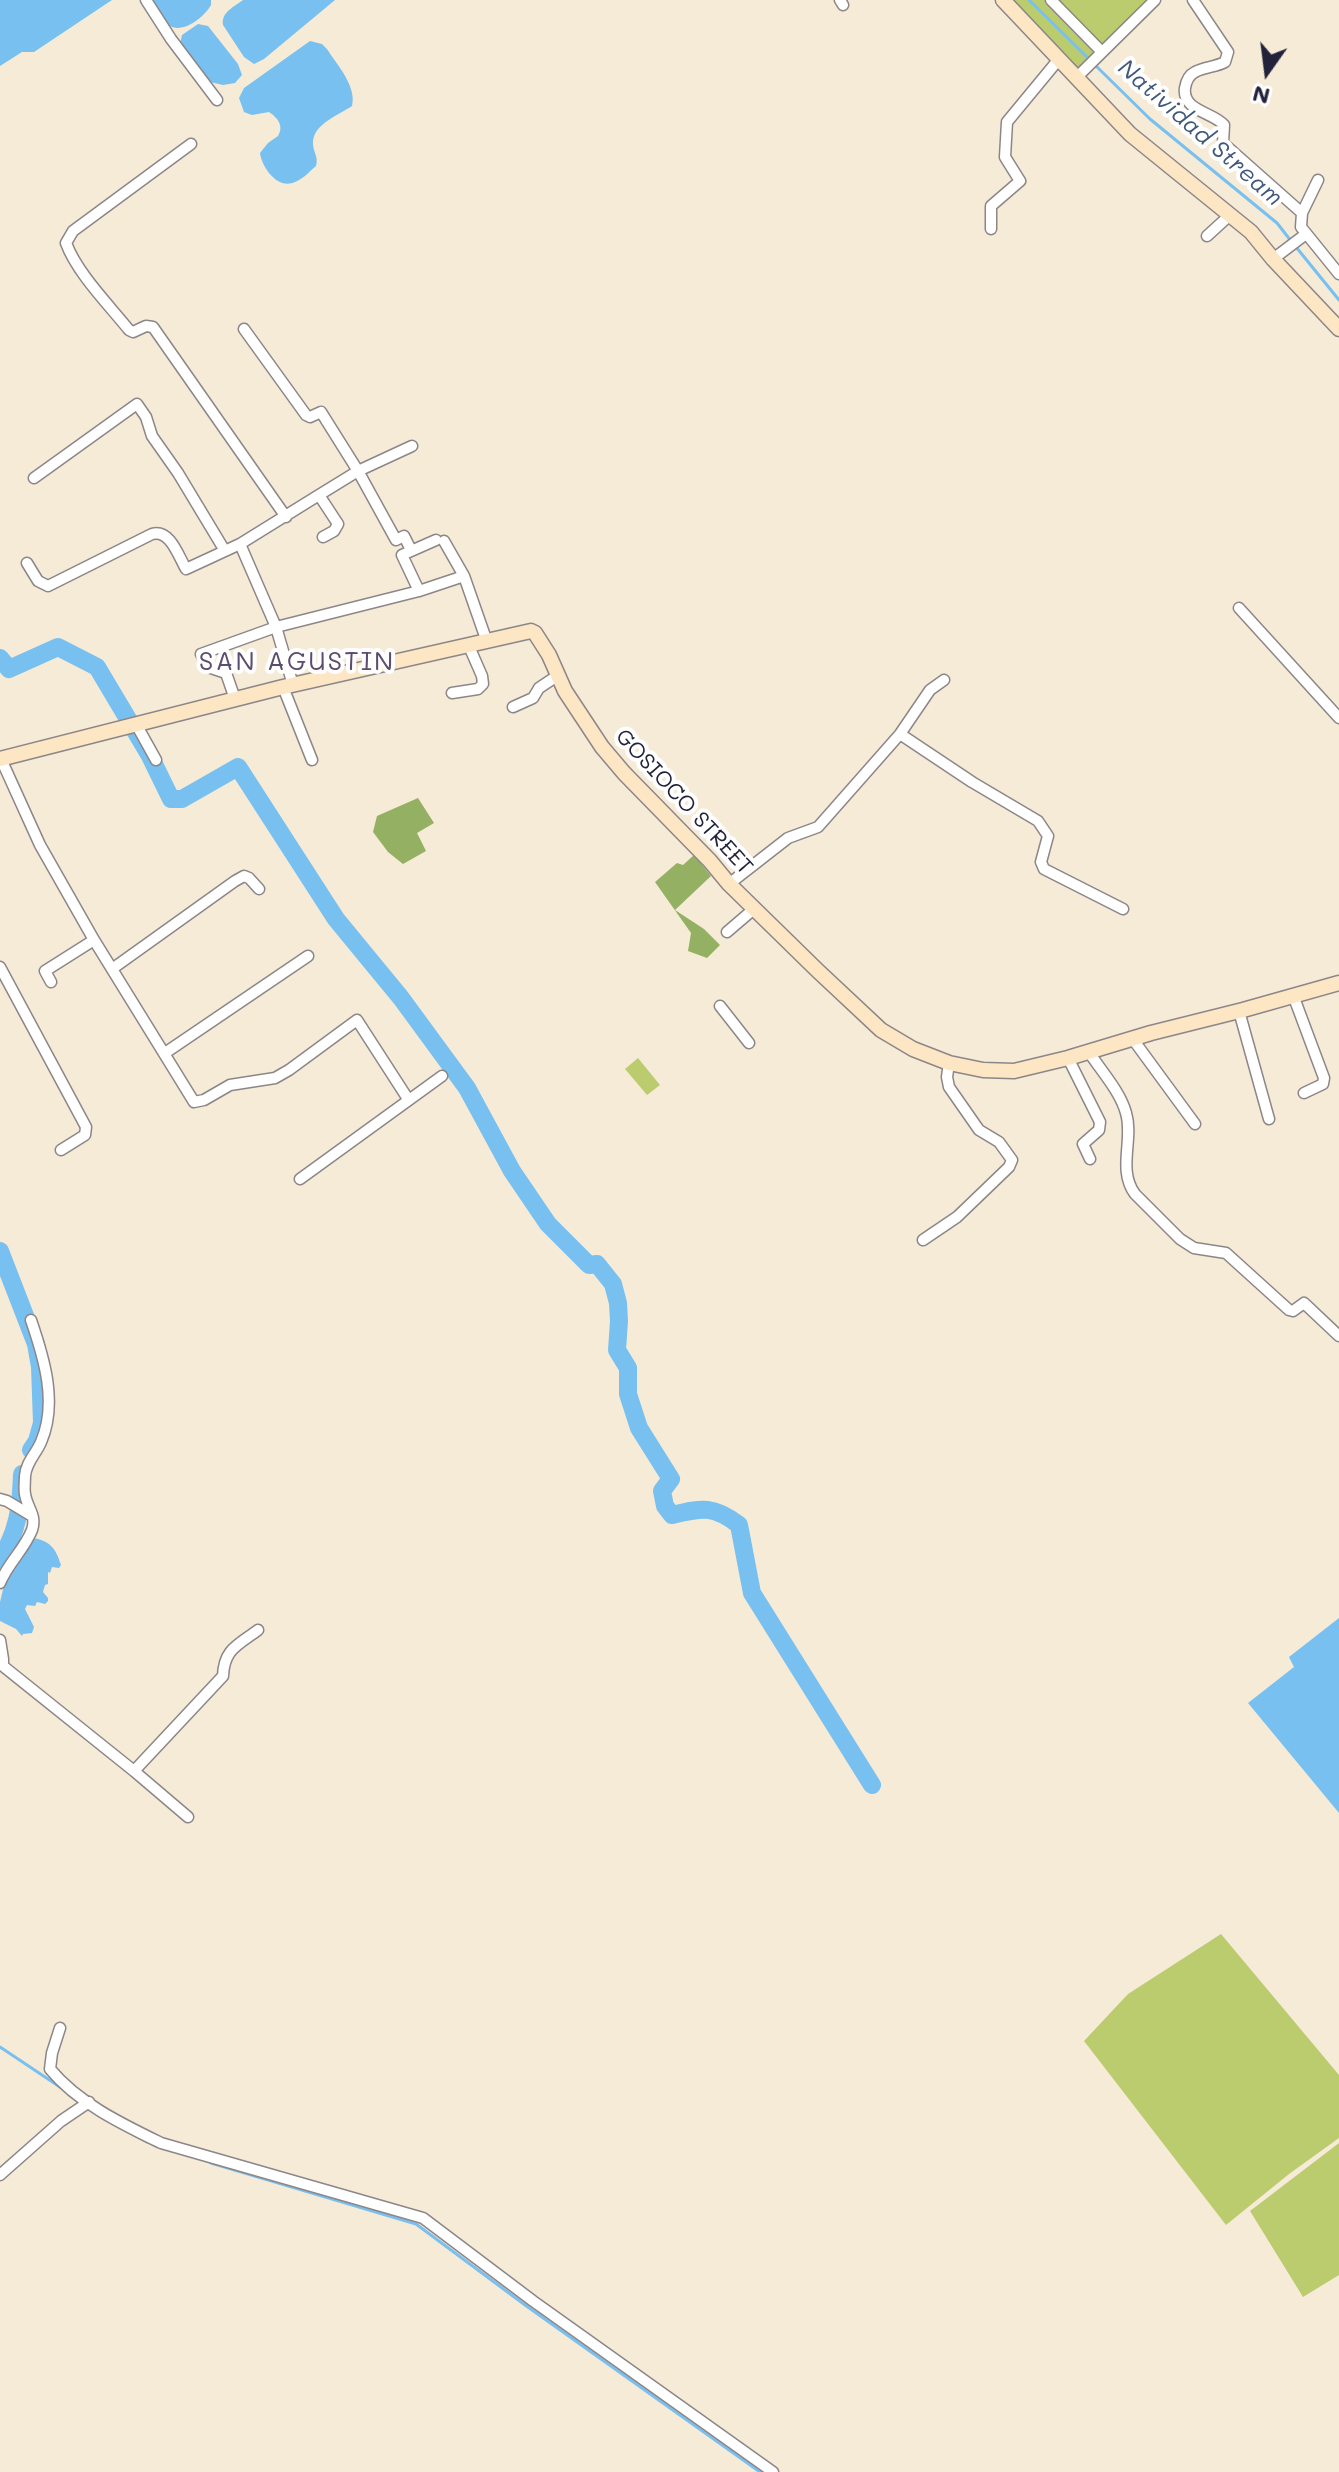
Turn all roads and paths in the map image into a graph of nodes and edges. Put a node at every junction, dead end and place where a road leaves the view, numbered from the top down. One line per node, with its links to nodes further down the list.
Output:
1 (146, 0): 9 (street)
2 (1003, 0): 7 (street)
3 (1051, 0): 6 (street)
4 (1155, 0): 6 (street)
5 (1193, 0): 12 (street)
6 (1100, 55): 8 (street)
7 (1059, 59): 8 (street); 14 (street)
8 (1080, 74): 13 (street)
9 (217, 100)
10 (191, 144): 25 (street)
11 (1318, 180): 12 (street)
12 (1302, 213): 16 (street)
13 (1230, 215): 15 (street); 17 (street)
14 (991, 229)
15 (1207, 236)
16 (1302, 237): 17 (street); 18 (street)
17 (1273, 259): 20 (street)
18 (1339, 274)
19 (244, 329): 22 (street)
20 (1339, 329)
21 (412, 446): 22 (street)
22 (358, 471): 24 (street); 28 (street)
23 (34, 478): 29 (street)
24 (319, 495): 25 (street); 26 (street)
25 (286, 517): 27 (street)
26 (323, 537)
27 (240, 544): 29 (street); 34 (street)
28 (411, 550): 31 (street); 32 (street)
29 (225, 551): 30 (street)
30 (27, 563)
31 (464, 576): 32 (street); 35 (street)
32 (419, 591): 34 (street)
33 (1239, 608): 43 (street)
34 (276, 627): 39 (street); 41 (street)
35 (486, 639): 36 (street, GOSIOCO STREET); 37 (street, GOSIOCO STREET)
36 (468, 644): 39 (street, GOSIOCO STREET); 40 (street)
37 (557, 676): 42 (street); 49 (street, GOSIOCO STREET)
38 (944, 680): 45 (street)
39 (288, 686): 41 (street, GOSIOCO STREET); 48 (street)
40 (452, 693)
41 (235, 699): 44 (street, GOSIOCO STREET)
42 (513, 707)
43 (1339, 718)
44 (133, 725): 46 (street, GOSIOCO STREET); 47 (street)
45 (900, 734): 49 (street); 52 (street)
46 (0, 759): 54 (street)
47 (156, 760)
48 (312, 760)
49 (729, 884): 51 (street, GOSIOCO STREET)
50 (259, 889): 57 (street)
51 (755, 908): 53 (street); 68 (street, GOSIOCO STREET)
52 (1123, 909)
53 (727, 932)
54 (94, 940): 57 (street); 58 (street)
55 (308, 956): 66 (street)
56 (0, 967): 74 (street)
57 (112, 969): 66 (street)
58 (51, 982)
59 (1339, 983): 60 (street, GOSIOCO STREET)
60 (1293, 995): 62 (street, GOSIOCO STREET); 70 (street)
61 (720, 1006): 64 (street)
62 (1239, 1011): 63 (street, GOSIOCO STREET); 72 (street)
63 (1132, 1038): 65 (street, GOSIOCO STREET); 73 (street)
64 (749, 1043)
65 (1089, 1052): 67 (street, GOSIOCO STREET); 79 (street)
66 (165, 1053): 71 (street)
67 (1068, 1058): 68 (street, GOSIOCO STREET); 75 (street)
68 (949, 1063): 77 (street)
69 (442, 1076): 71 (street)
70 (1304, 1093)
71 (408, 1099): 76 (street)
72 (1269, 1119)
73 (1195, 1124)
74 (61, 1150)
75 (1090, 1159)
76 (300, 1179)
77 (923, 1240)
78 (31, 1320): 81 (street)
79 (1339, 1336)
80 (0, 1499): 81 (street)
81 (34, 1517): 82 (street)
82 (0, 1583)
83 (258, 1630): 86 (street)
84 (0, 1640): 85 (street)
85 (1, 1658): 86 (street)
86 (134, 1771): 87 (street)
87 (188, 1817)
88 (60, 2028): 89 (street)
89 (89, 2102): 90 (street); 91 (street)
90 (0, 2175)
91 (773, 2472)

